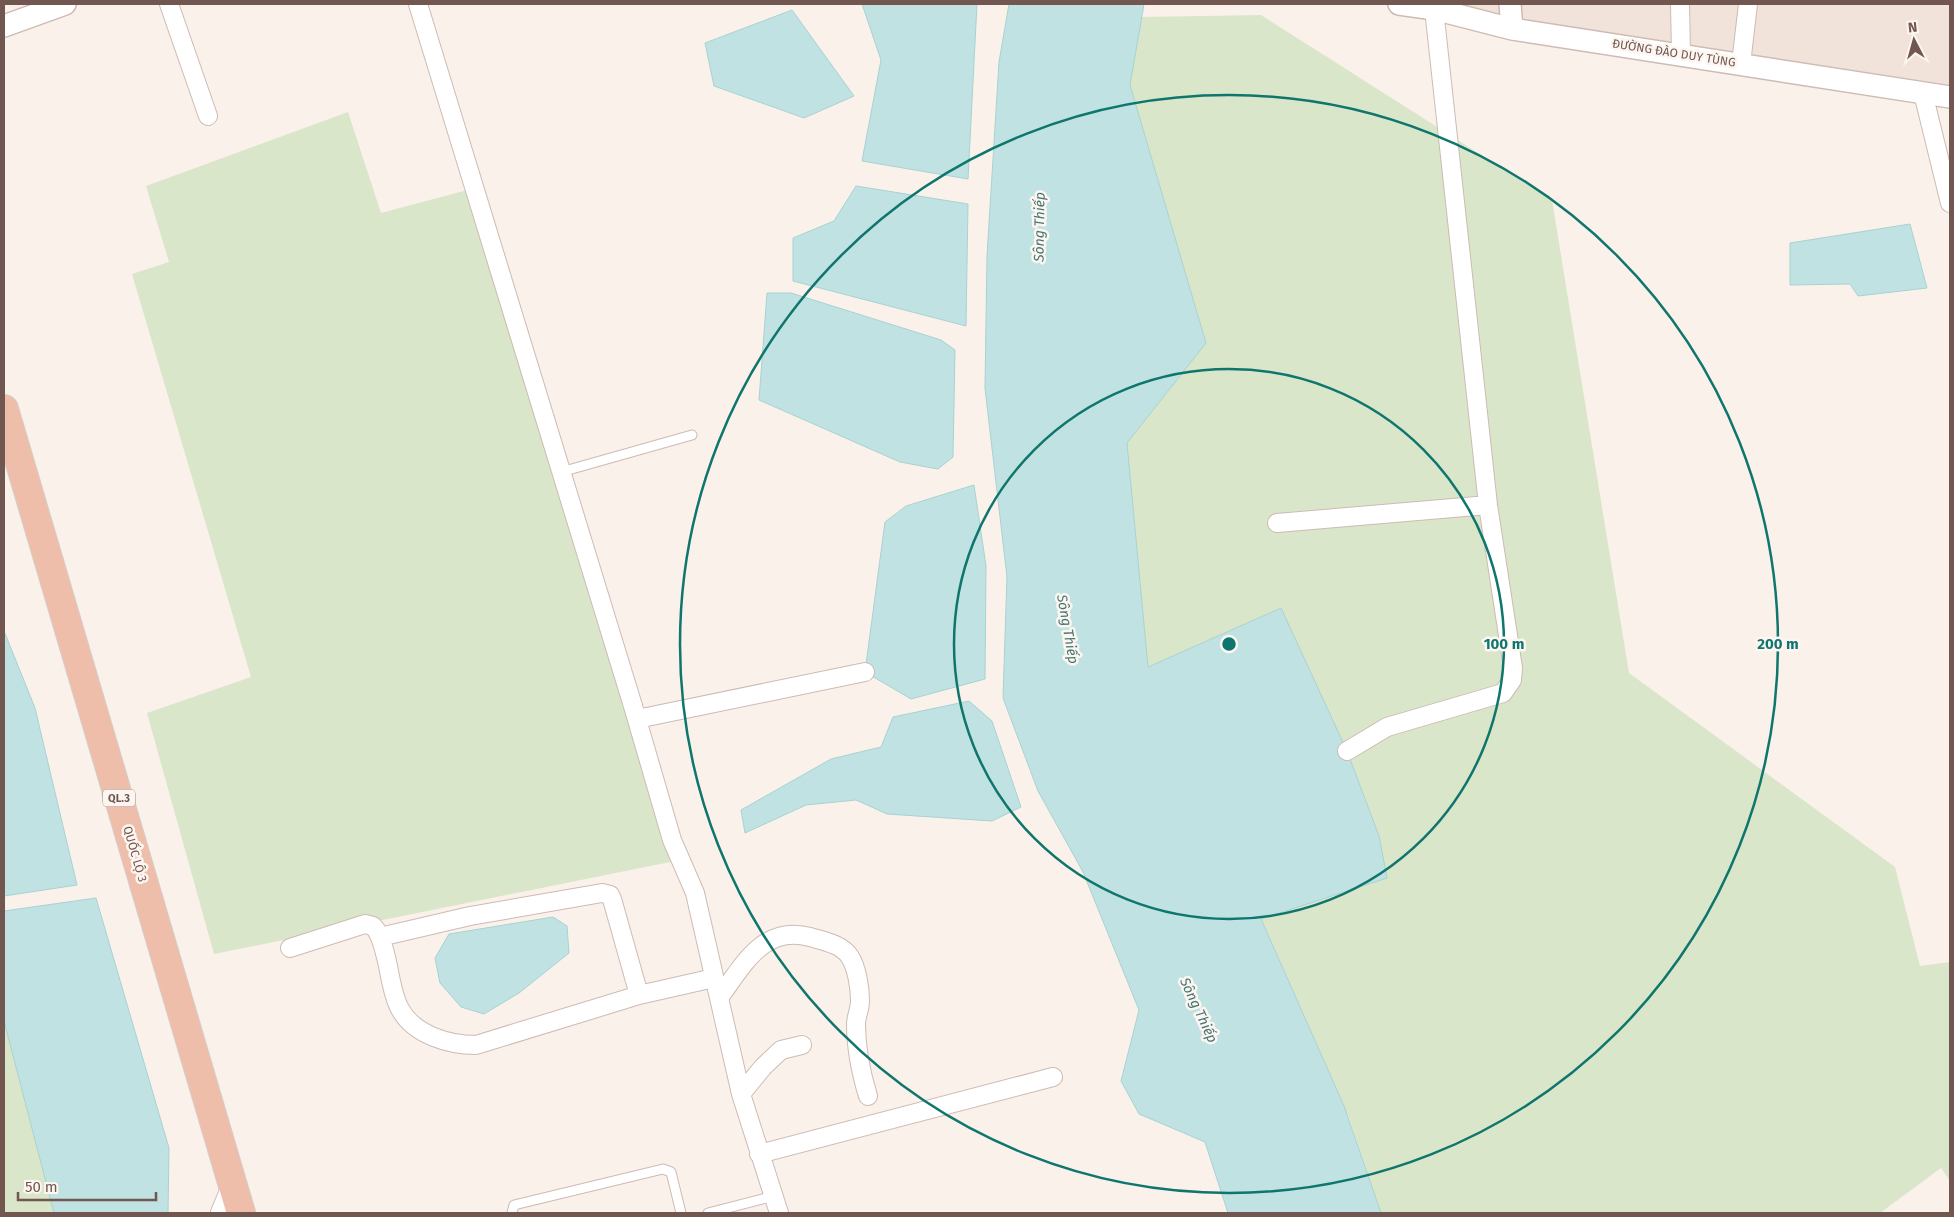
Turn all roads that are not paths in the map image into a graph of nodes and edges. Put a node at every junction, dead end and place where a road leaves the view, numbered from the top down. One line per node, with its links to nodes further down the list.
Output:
1 (65, 4): 9 (street)
2 (169, 4): 15 (street)
3 (418, 4): 19 (street)
4 (1399, 4): 8 (street, ĐƯỜNG ĐÀO DUY TÙNG)
5 (1510, 4): 10 (street)
6 (1680, 4): 11 (street)
7 (1748, 4): 12 (street)
8 (1434, 9): 10 (street, ĐƯỜNG ĐÀO DUY TÙNG); 20 (street)
9 (4, 26)
10 (1512, 29): 11 (street, ĐƯỜNG ĐÀO DUY TÙNG)
11 (1681, 54): 12 (street, ĐƯỜNG ĐÀO DUY TÙNG)
12 (1741, 64): 13 (street, ĐƯỜNG ĐÀO DUY TÙNG)
13 (1923, 93): 14 (street, ĐƯỜNG ĐÀO DUY TÙNG); 16 (street)
14 (1950, 96)
15 (208, 116)
16 (1950, 203)
17 (4, 409): 35 (highway, QUỐC LỘ 3 / QL.3)
18 (692, 435): 19 (lane)
19 (561, 472): 23 (street)
20 (1488, 505): 21 (street); 24 (street)
21 (1277, 523)
22 (865, 672): 23 (street)
23 (637, 719): 27 (street)
24 (1347, 751)
25 (380, 937): 26 (street); 28 (street); 28 (street)
26 (290, 948)
27 (714, 978): 28 (street); 29 (street)
28 (639, 994)
29 (719, 998): 32 (street); 33 (street)
30 (802, 1045): 32 (street)
31 (1053, 1077): 34 (street)
32 (741, 1094): 34 (street)
33 (868, 1096)
34 (759, 1154): 36 (street)
35 (234, 1187): 37 (main road); 38 (highway, QUỐC LỘ 3 / QL.3)
36 (774, 1196): 41 (lane); 42 (street)
37 (224, 1213)
38 (241, 1213)
39 (512, 1213): 40 (lane)
40 (681, 1213)
41 (708, 1213)
42 (779, 1213)

